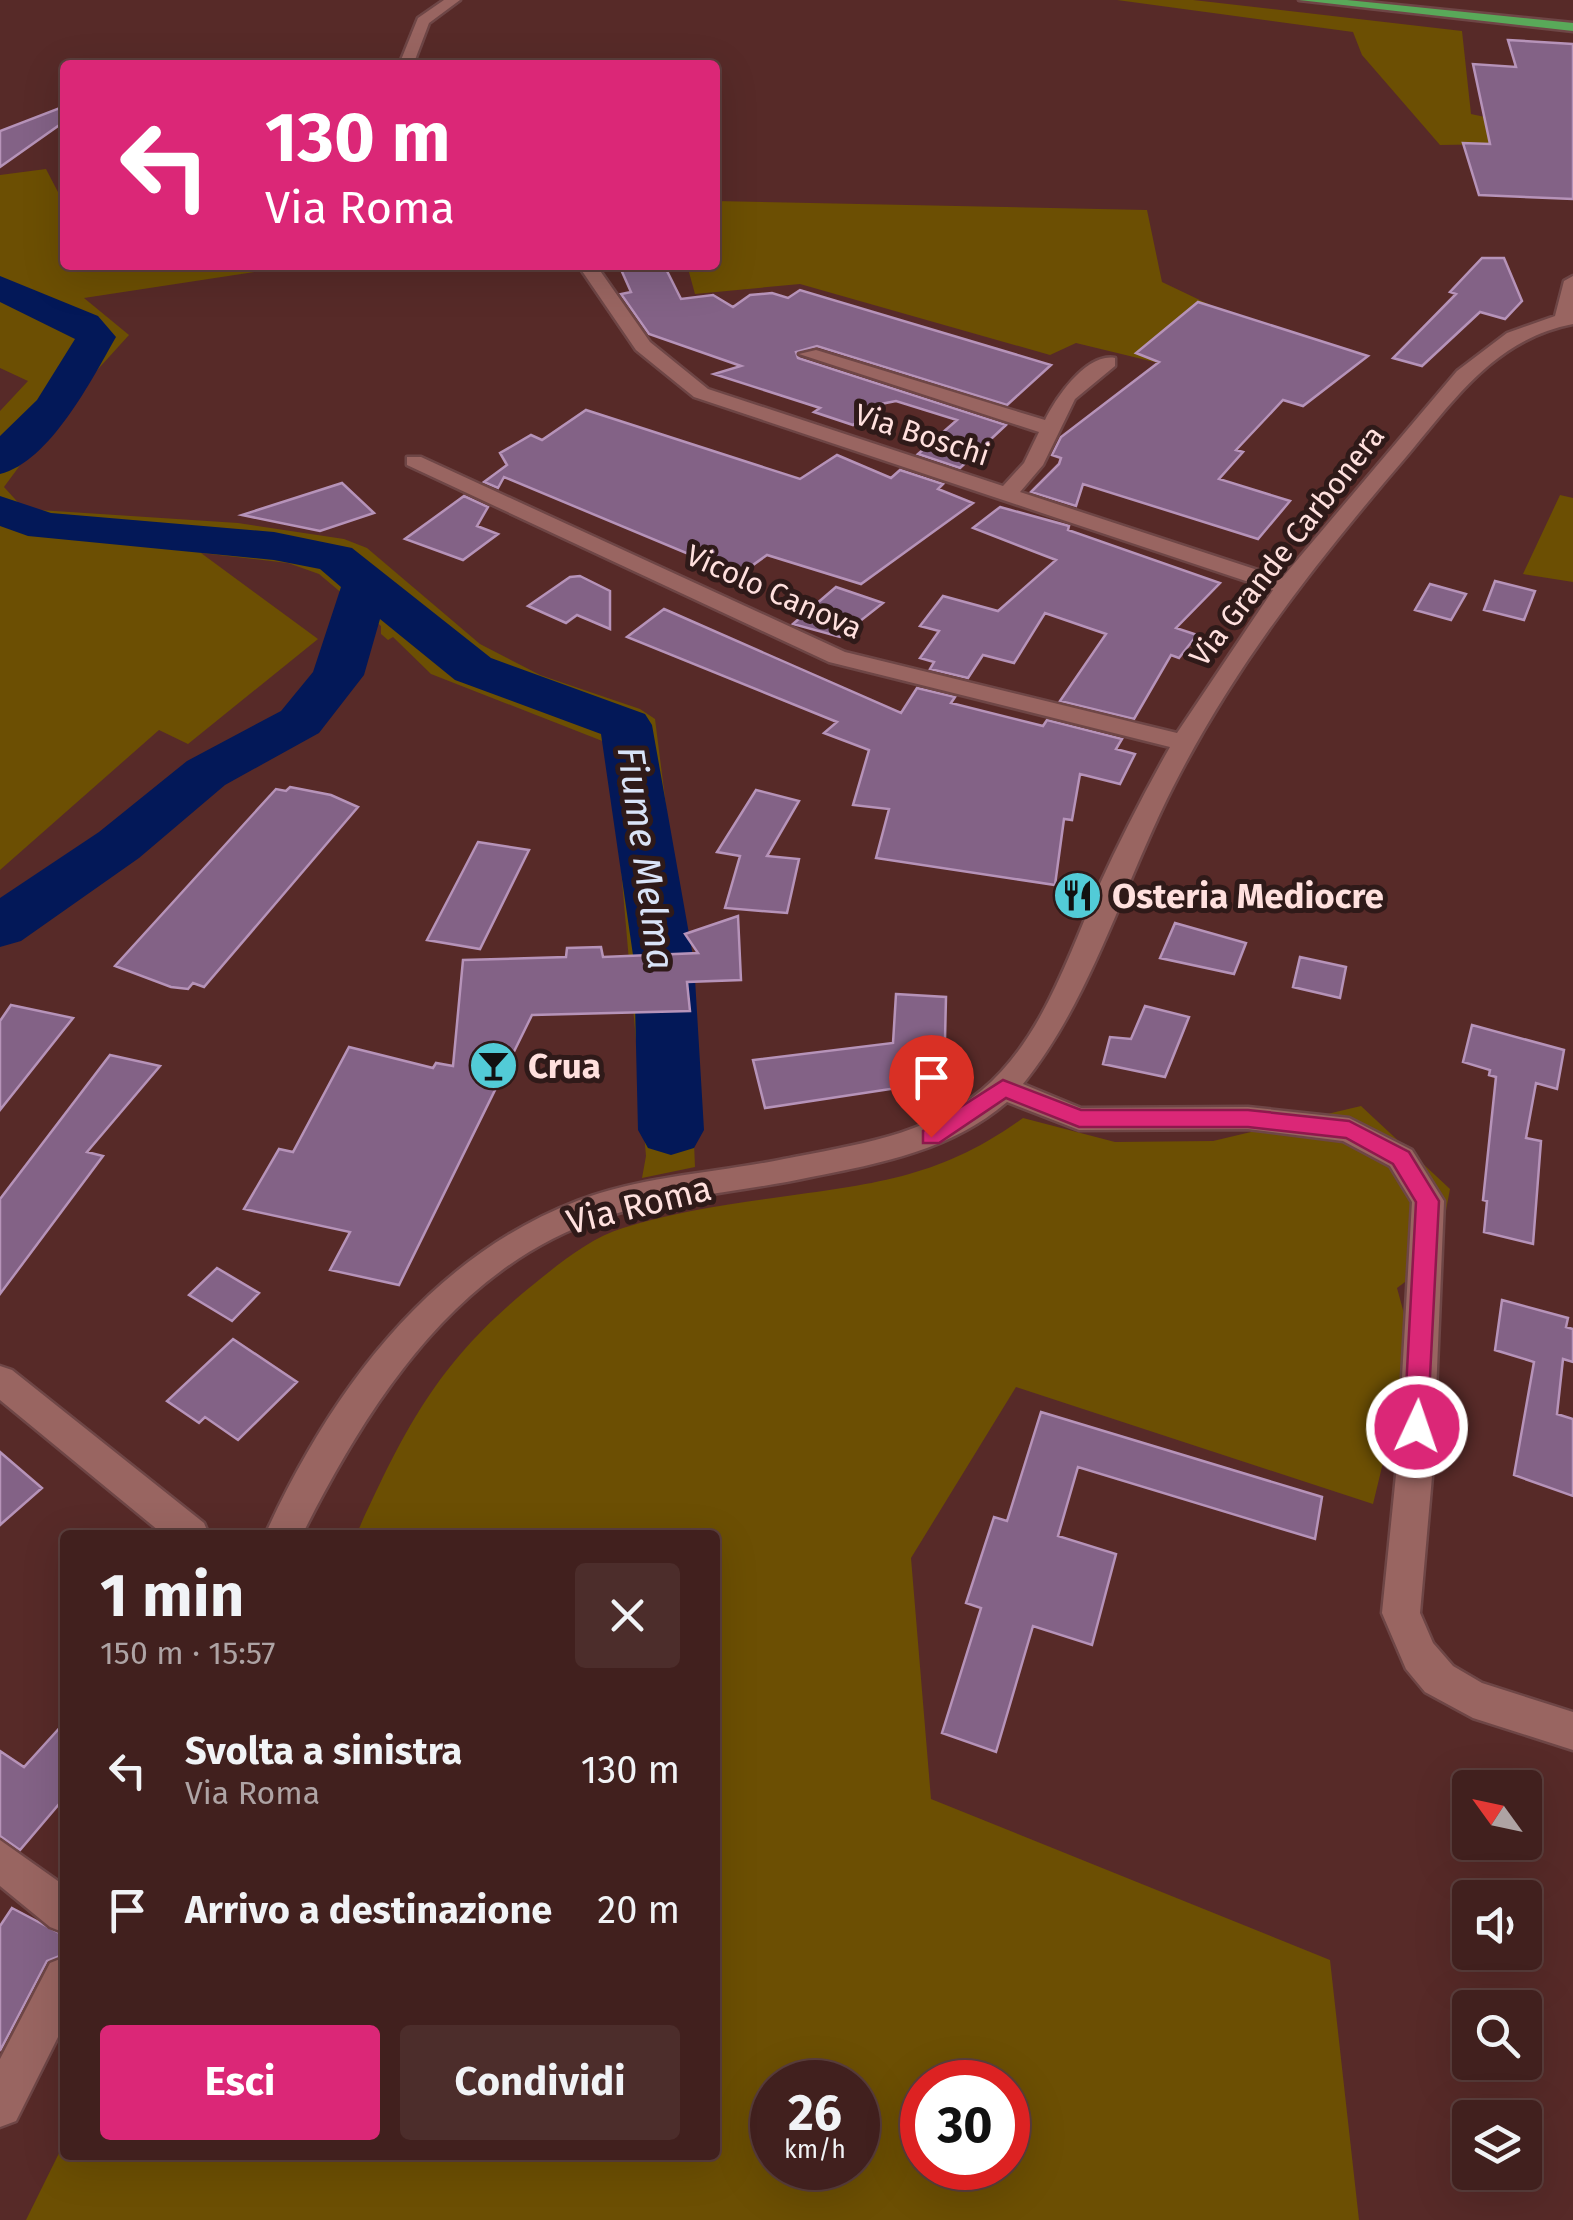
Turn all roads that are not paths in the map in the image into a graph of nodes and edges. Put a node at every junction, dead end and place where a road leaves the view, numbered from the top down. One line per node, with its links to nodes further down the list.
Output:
1 (453, 0): 6 (street)
2 (1306, 0): 5 (highway)
3 (1422, 0): 4 (highway)
4 (1573, 14)
5 (1573, 27)
6 (408, 60)
7 (591, 270): 14 (street, Via Boschi)
8 (1573, 281): 9 (street)
9 (1568, 319): 15 (street, Via Grande Carbonera)
10 (808, 354): 12 (street)
11 (1108, 362): 12 (street)
12 (1049, 428): 14 (street)
13 (414, 461): 16 (street, Vicolo Canova)
14 (1006, 494): 15 (street, Via Boschi)
15 (1289, 588): 16 (street, Via Grande Carbonera)
16 (1186, 743): 17 (street, Via Grande Carbonera)
17 (1003, 1088): 20 (street, Via Roma); 21 (street)
18 (0, 1380): 19 (street)
19 (185, 1530)
20 (286, 1530)
21 (1573, 1732)
22 (0, 1860): 23 (street)
23 (60, 1908)
24 (60, 1988): 25 (street)
25 (0, 2105)

